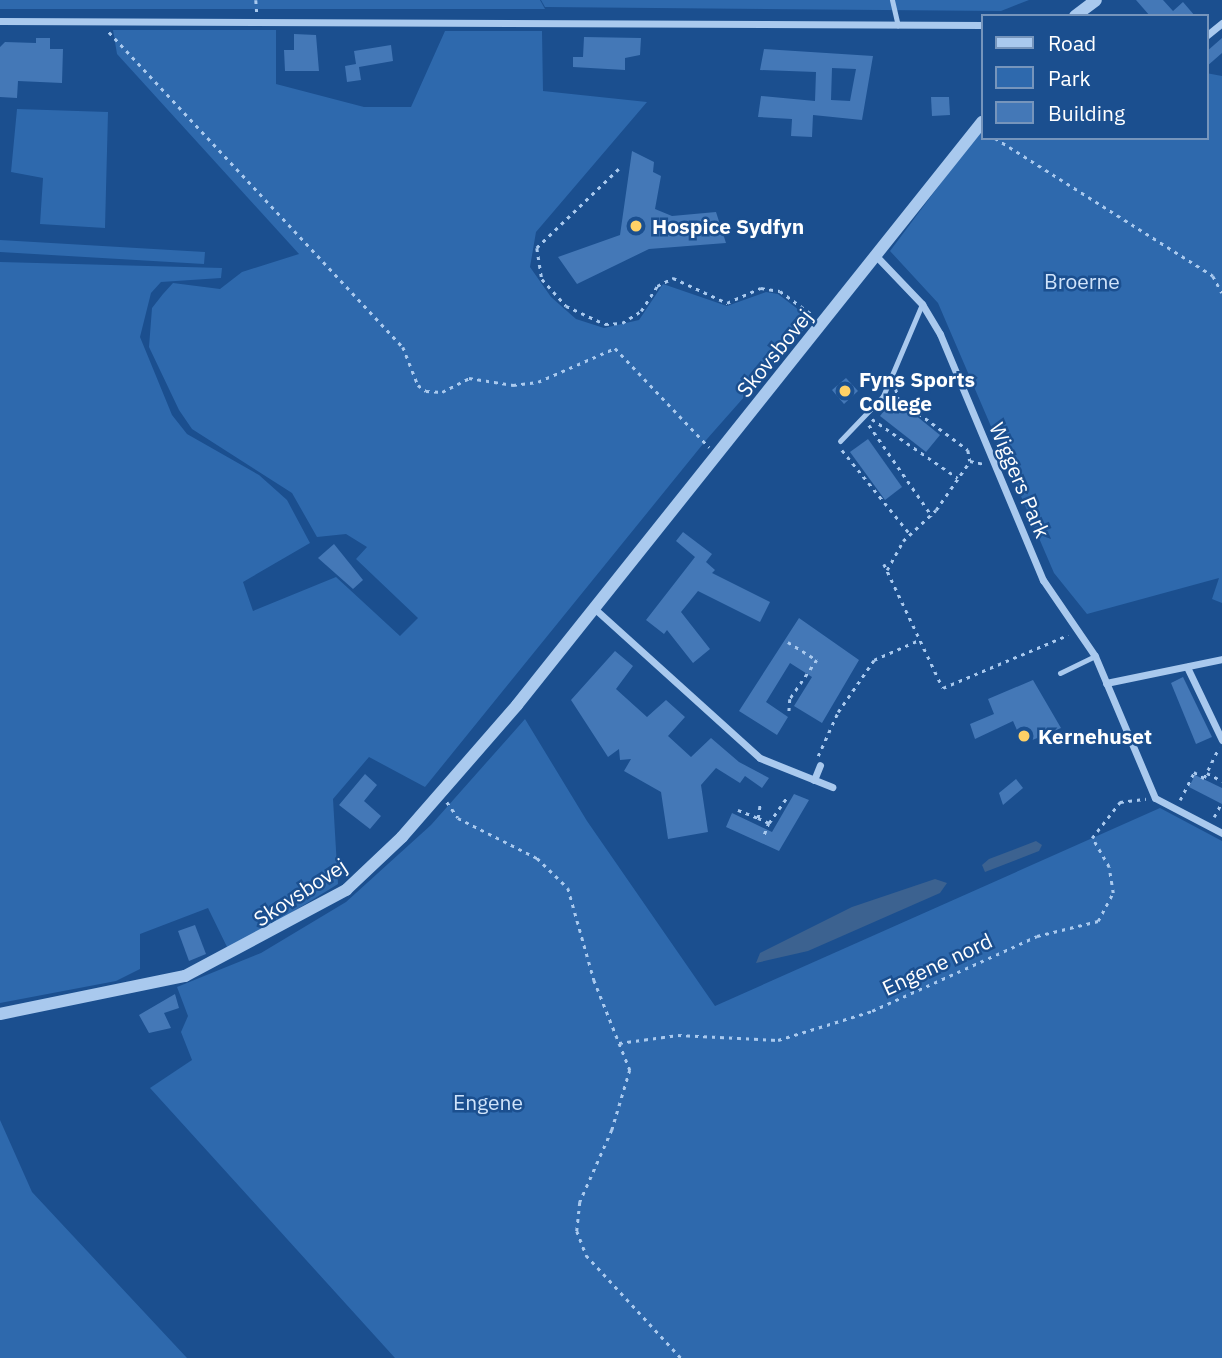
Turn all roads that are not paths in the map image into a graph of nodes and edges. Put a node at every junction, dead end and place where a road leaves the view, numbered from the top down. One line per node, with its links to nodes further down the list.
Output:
1 (892, 0): 6 (lane)
2 (1096, 0): 3 (street)
3 (1078, 14)
4 (0, 21): 6 (street)
5 (1222, 23): 8 (street)
6 (898, 25): 7 (street)
7 (981, 25)
8 (1208, 34)
9 (981, 123): 10 (street, Skovsbovej)
10 (878, 258): 11 (street, Wiggers Park); 13 (street, Skovsbovej)
11 (922, 304): 12 (lane); 14 (street, Wiggers Park)
12 (839, 441)
13 (595, 609): 21 (street); 24 (street, Skovsbovej)
14 (1095, 656): 17 (lane); 18 (street, Wiggers Park)
15 (1222, 659): 16 (street)
16 (1187, 667): 18 (street); 19 (street)
17 (1060, 673)
18 (1106, 683): 23 (street, Wiggers Park)
19 (1222, 740)
20 (820, 765): 21 (street)
21 (814, 780): 22 (street)
22 (832, 787)
23 (1222, 833)
24 (0, 1014)

